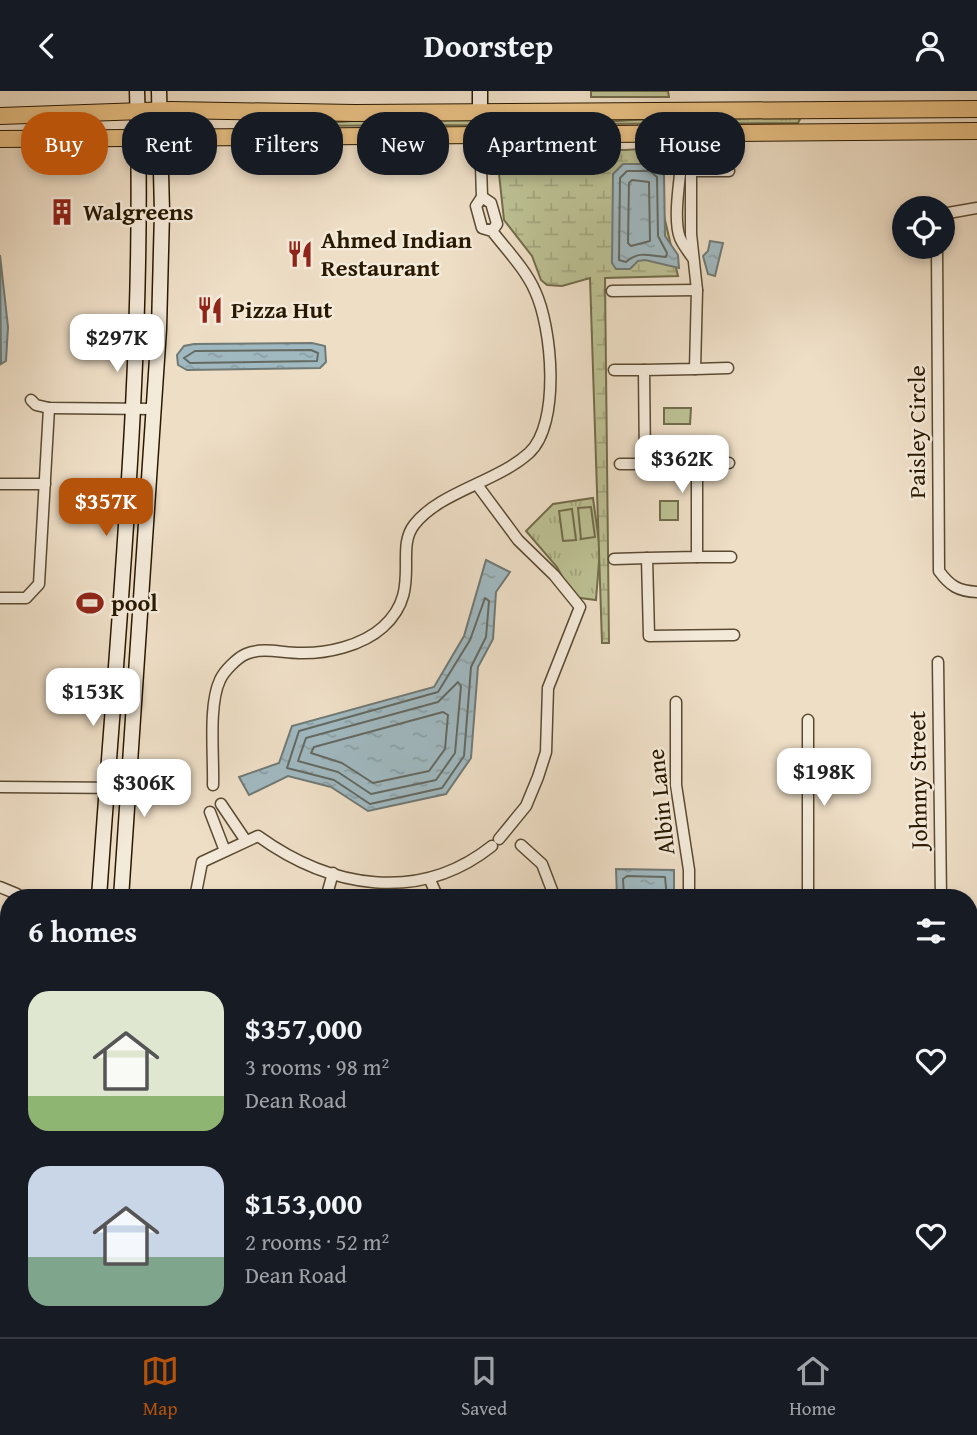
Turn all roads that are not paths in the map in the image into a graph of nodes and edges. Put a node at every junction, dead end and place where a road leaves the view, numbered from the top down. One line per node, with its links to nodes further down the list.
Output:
1 (137, 91): 6 (main road)
2 (159, 91): 7 (main road)
3 (480, 91): 8 (main road)
4 (977, 109): 5 (main road)
5 (936, 110): 9 (main road); 13 (main road)
6 (138, 111): 7 (main road); 11 (main road)
7 (160, 111): 10 (main road)
8 (480, 112)
9 (519, 112)
10 (463, 113)
11 (0, 116)
12 (977, 131): 13 (main road)
13 (821, 132): 14 (main road)
14 (745, 133)
15 (463, 134): 16 (main road)
16 (217, 136)
17 (122, 137): 18 (main road)
18 (0, 139)
19 (139, 175): 36 (main road)
20 (160, 175): 37 (main road)
21 (481, 175): 44 (street)
22 (680, 175): 27 (street)
23 (691, 175): 27 (street)
24 (977, 208): 25 (street)
25 (955, 212)
26 (937, 259): 49 (street, Paisley Circle)
27 (693, 260): 28 (street)
28 (696, 290): 29 (street); 31 (street)
29 (612, 291)
30 (728, 368): 31 (street)
31 (695, 369): 33 (street)
32 (614, 370): 33 (street)
33 (644, 370): 41 (street)
34 (31, 400): 35 (street)
35 (50, 408): 36 (street); 43 (street)
36 (132, 409): 37 (street); 57 (main road)
37 (154, 409): 58 (main road)
38 (698, 463): 39 (street); 41 (street); 45 (street)
39 (729, 463)
40 (620, 464): 41 (street)
41 (645, 464)
42 (0, 484): 43 (street)
43 (45, 484): 50 (street)
44 (478, 486): 55 (street); 65 (street)
45 (697, 557): 46 (street); 47 (street)
46 (731, 557)
47 (647, 558): 48 (street); 51 (street)
48 (614, 559)
49 (977, 592)
50 (0, 598)
51 (734, 635)
52 (938, 662): 74 (street, Johnny Street)
53 (676, 702): 72 (street, Albin Lane)
54 (808, 719): 73 (street)
55 (213, 785)
56 (0, 787): 57 (street)
57 (107, 788): 58 (street); 66 (main road)
58 (128, 788): 67 (main road)
59 (221, 804): 61 (street)
60 (210, 812): 63 (street)
61 (246, 841): 63 (street); 64 (street)
62 (521, 845): 71 (street)
63 (225, 851): 68 (street)
64 (333, 873): 65 (street); 69 (street)
65 (429, 880): 70 (street)
66 (100, 889)
67 (122, 889)
68 (197, 889)
69 (329, 889)
70 (434, 889)
71 (552, 889)
72 (689, 889)
73 (808, 889)
74 (941, 889)

